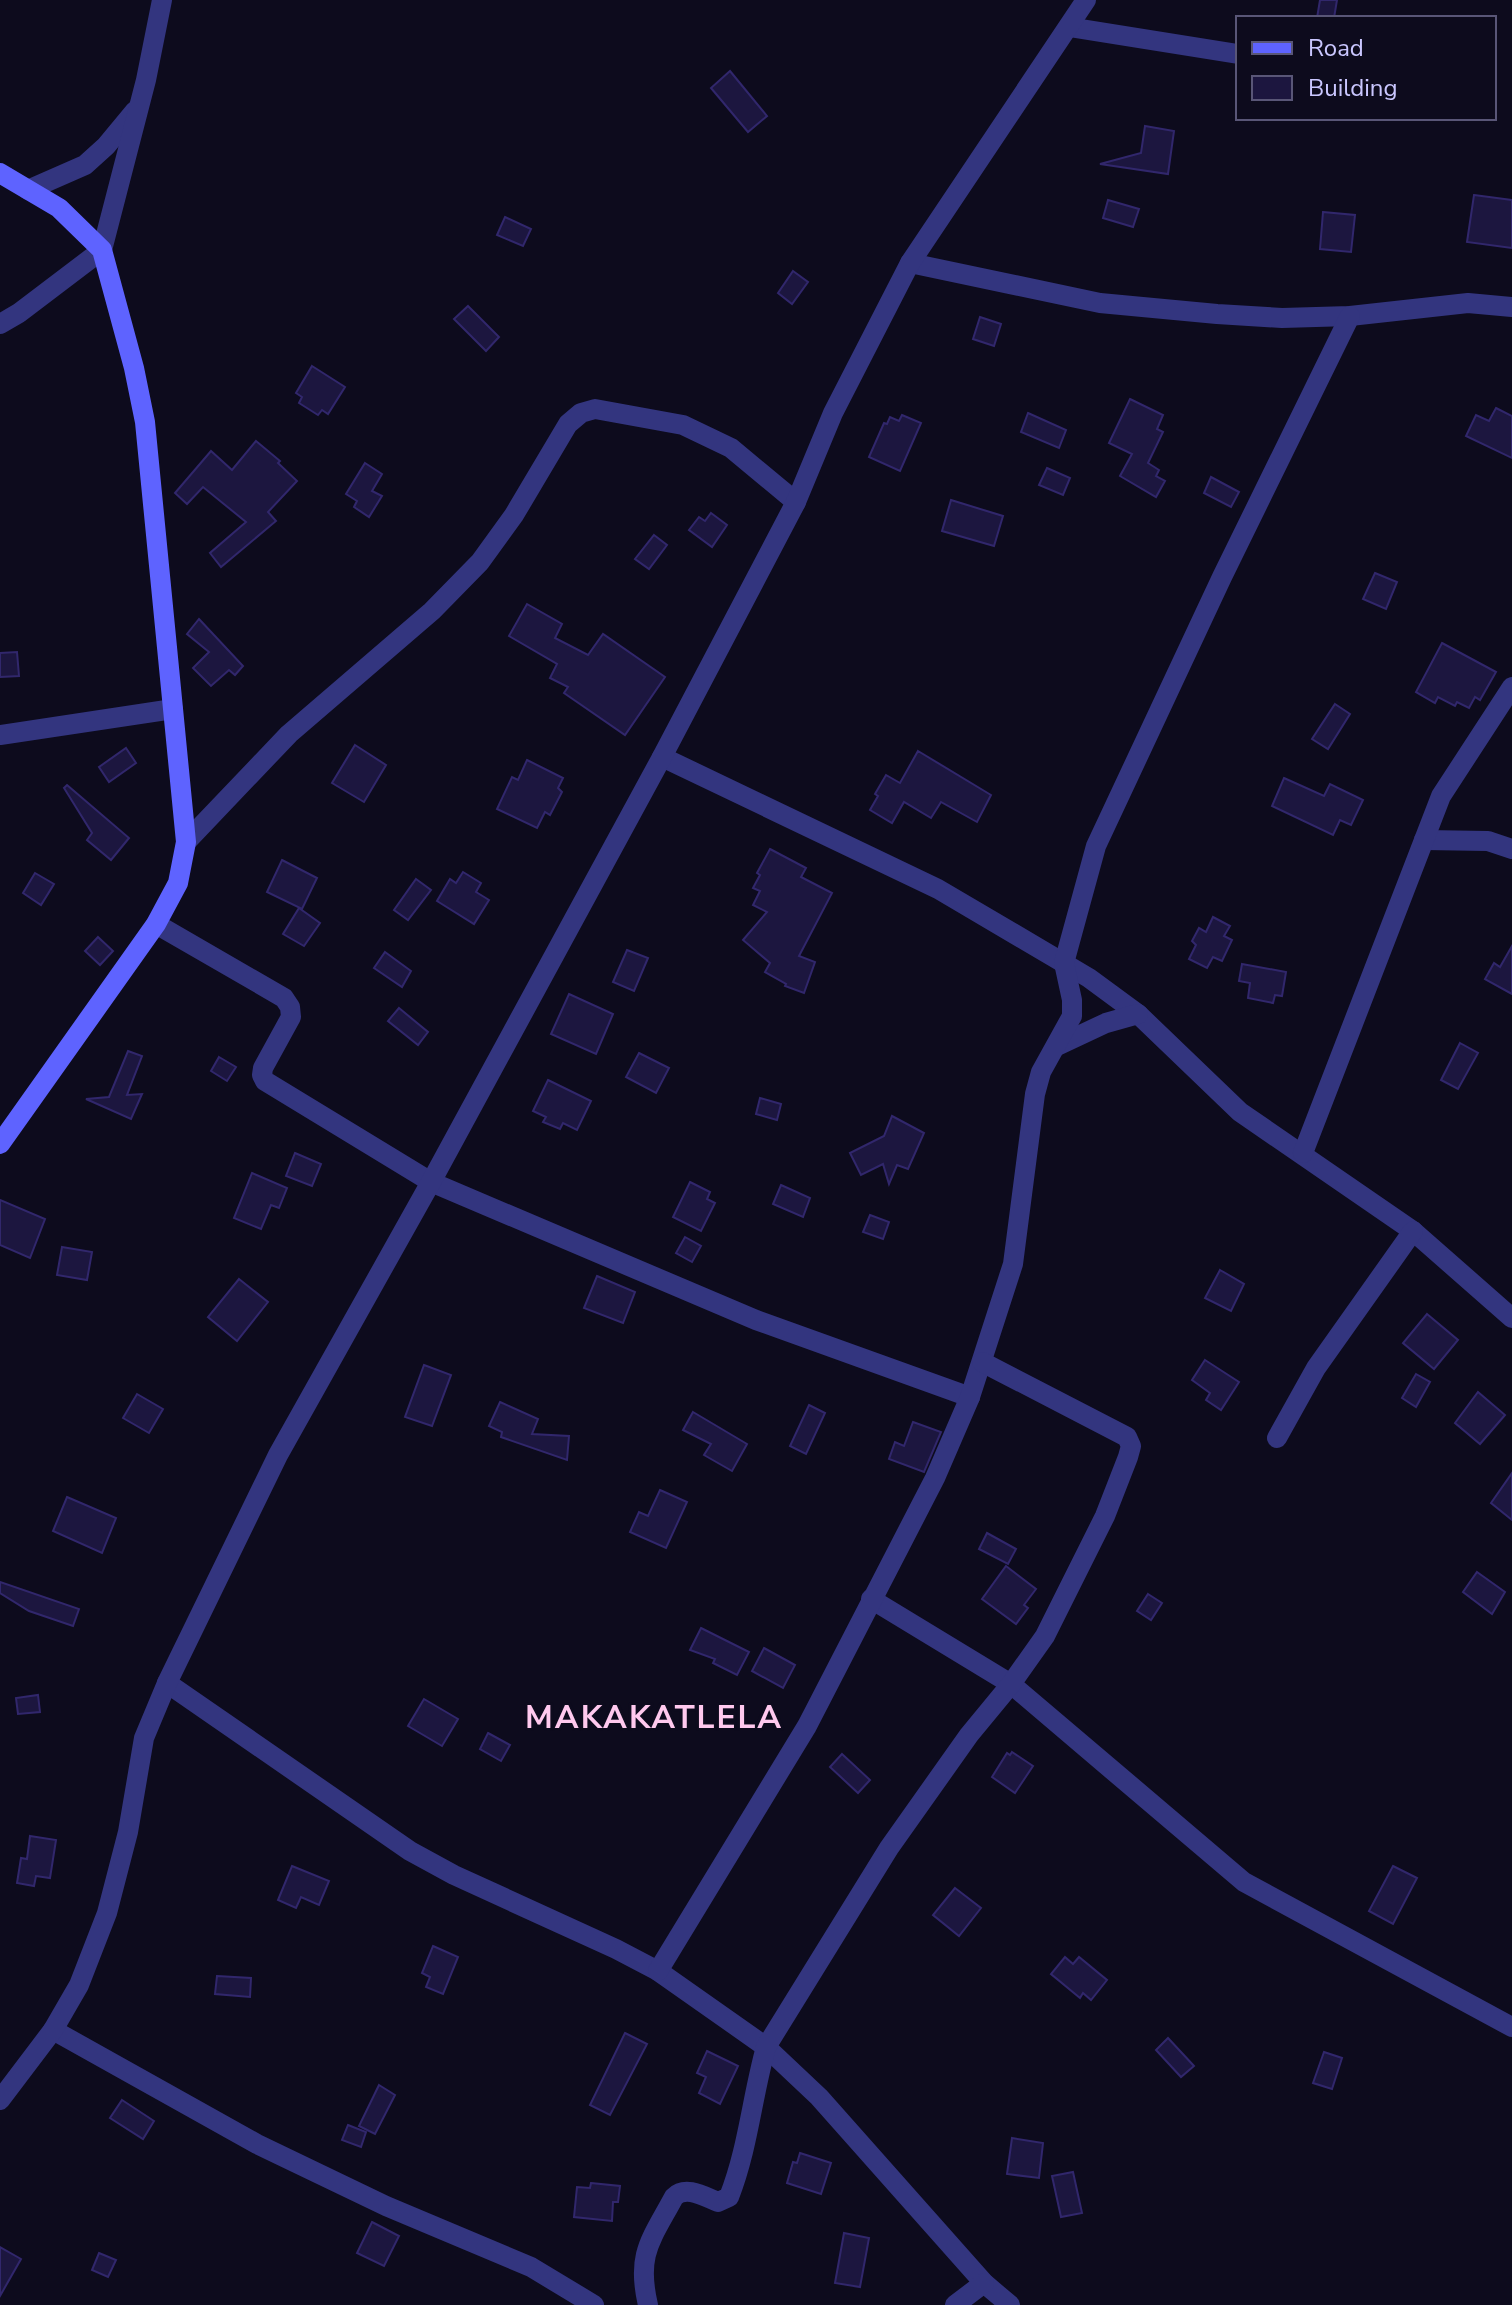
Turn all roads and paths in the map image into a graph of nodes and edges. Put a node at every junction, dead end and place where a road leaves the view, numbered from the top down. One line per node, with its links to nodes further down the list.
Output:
1 (162, 0): 5 (street)
2 (1086, 0): 3 (street)
3 (1069, 27): 4 (street); 9 (street)
4 (1236, 54)
5 (138, 108): 7 (street); 8 (street)
6 (0, 173): 7 (street)
7 (28, 190): 8 (street)
8 (102, 250): 12 (street); 15 (street)
9 (910, 263): 11 (street); 13 (street)
10 (1512, 307): 11 (street)
11 (1350, 316): 22 (street)
12 (0, 324)
13 (796, 502): 17 (street); 19 (street)
14 (1512, 687): 18 (street)
15 (173, 709): 16 (street); 19 (street)
16 (0, 735)
17 (662, 757): 22 (street); 27 (street)
18 (1424, 840): 20 (street); 26 (street)
19 (186, 842): 21 (street)
20 (1512, 849)
21 (156, 924): 25 (street); 27 (street)
22 (1064, 963): 23 (street); 24 (street)
23 (1138, 1014): 24 (street); 26 (street)
24 (1057, 1046): 30 (street)
25 (0, 1144)
26 (1303, 1153): 28 (street)
27 (431, 1182): 31 (street); 34 (street)
28 (1413, 1231): 29 (street); 32 (street)
29 (1512, 1318)
30 (982, 1362): 31 (street); 35 (street)
31 (970, 1397): 33 (street)
32 (1277, 1438)
33 (871, 1599): 35 (street); 36 (street)
34 (167, 1683): 36 (street); 38 (street)
35 (1011, 1684): 37 (street); 39 (street)
36 (658, 1971): 39 (street)
37 (1512, 2027)
38 (53, 2030): 40 (street); 42 (street)
39 (766, 2047): 41 (street); 43 (street)
40 (0, 2100)
41 (984, 2283): 44 (street); 45 (street)
42 (594, 2305)
43 (648, 2305)
44 (955, 2305)
45 (1010, 2305)

